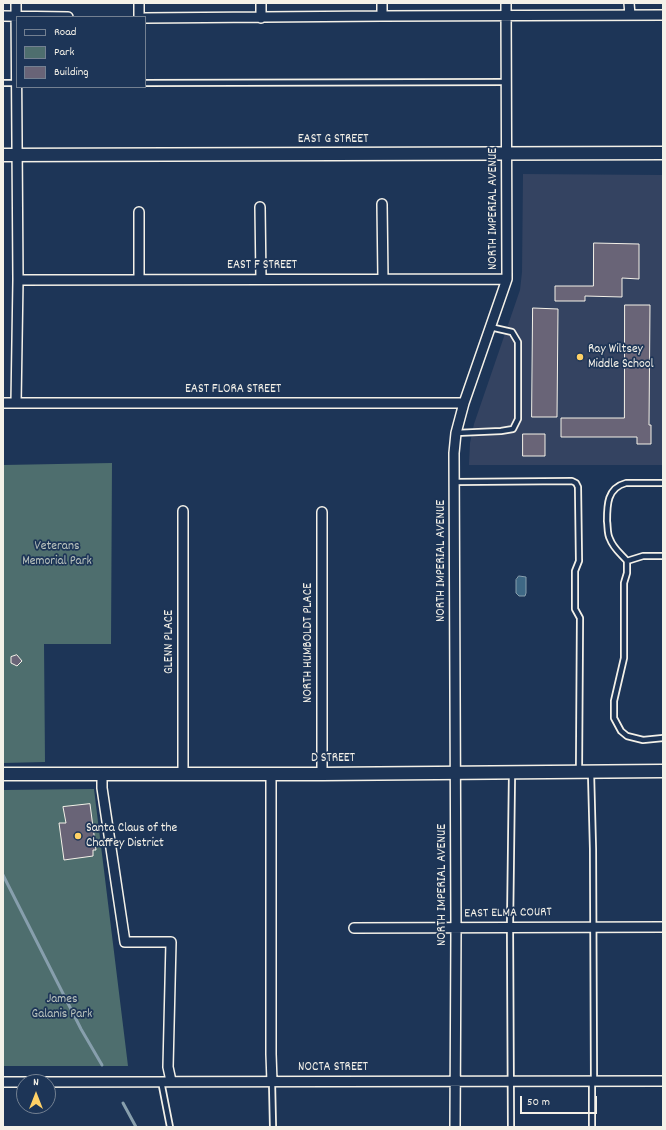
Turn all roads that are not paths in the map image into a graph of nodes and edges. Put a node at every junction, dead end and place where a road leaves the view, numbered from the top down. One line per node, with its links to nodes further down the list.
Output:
1 (16, 3): 10 (street)
2 (139, 3): 11 (street)
3 (261, 3): 15 (street)
4 (382, 3): 12 (street)
5 (506, 3): 13 (street, NORTH IMPERIAL AVENUE)
6 (630, 3): 7 (street)
7 (630, 15): 8 (street); 13 (street)
8 (663, 15)
9 (3, 16): 10 (street)
10 (16, 16)
11 (139, 16)
12 (382, 16): 13 (street); 15 (street)
13 (506, 16): 16 (street, NORTH IMPERIAL AVENUE)
14 (146, 18): 15 (street)
15 (261, 18)
16 (506, 82): 19 (lane); 22 (street, NORTH IMPERIAL AVENUE)
17 (3, 83): 18 (lane)
18 (16, 83)
19 (146, 83)
20 (17, 88): 24 (street)
21 (663, 153): 22 (street, EAST G STREET)
22 (507, 154): 24 (street, EAST G STREET); 30 (street, NORTH IMPERIAL AVENUE)
23 (3, 155): 24 (street, EAST G STREET)
24 (17, 155): 31 (street)
25 (382, 204): 29 (street)
26 (260, 207): 28 (street)
27 (139, 212): 32 (street)
28 (261, 279): 29 (street, EAST F STREET); 32 (street, EAST F STREET)
29 (383, 279): 30 (street, EAST F STREET)
30 (507, 279): 33 (street, NORTH IMPERIAL AVENUE)
31 (18, 280): 32 (street, EAST F STREET); 35 (street)
32 (139, 280)
33 (490, 327): 36 (street, NORTH IMPERIAL AVENUE); 37 (lane)
34 (3, 403): 35 (street, EAST FLORA STREET)
35 (16, 403): 36 (street, EAST FLORA STREET)
36 (464, 403): 37 (street, NORTH IMPERIAL AVENUE)
37 (456, 433): 38 (street, NORTH IMPERIAL AVENUE)
38 (454, 482): 45 (lane); 47 (street, NORTH IMPERIAL AVENUE)
39 (663, 483): 43 (lane)
40 (183, 511): 51 (street, GLENN PLACE)
41 (322, 512): 53 (street, NORTH HUMBOLDT PLACE)
42 (663, 556): 43 (lane)
43 (627, 561): 44 (lane)
44 (663, 738)
45 (585, 771): 46 (street, D STREET); 48 (street, D STREET); 54 (lane)
46 (663, 771)
47 (455, 772): 48 (street, D STREET); 53 (street, D STREET); 58 (street, NORTH IMPERIAL AVENUE)
48 (512, 772): 55 (lane)
49 (3, 774): 50 (street, D STREET)
50 (102, 774): 51 (street, D STREET); 59 (street)
51 (183, 774): 52 (street, D STREET)
52 (271, 774): 53 (street, D STREET); 65 (street)
53 (322, 774)
54 (594, 926): 55 (street, EAST ELMA COURT); 56 (street, EAST ELMA COURT); 62 (lane)
55 (510, 927): 58 (street, EAST ELMA COURT); 61 (lane)
56 (663, 927)
57 (354, 928): 58 (street, EAST ELMA COURT)
58 (456, 928): 60 (street, NORTH IMPERIAL AVENUE)
59 (166, 1081): 64 (street, NOCTA STREET); 65 (street, NOCTA STREET); 66 (lane)
60 (455, 1081): 61 (street, NOCTA STREET); 65 (street, NOCTA STREET); 68 (street, NORTH IMPERIAL AVENUE)
61 (511, 1081): 62 (street, NOCTA STREET); 69 (lane)
62 (593, 1081): 63 (street, NOCTA STREET); 70 (lane)
63 (663, 1081)
64 (3, 1082)
65 (272, 1082): 67 (lane)
66 (170, 1127)
67 (272, 1127)
68 (456, 1127)
69 (510, 1127)
70 (592, 1127)

